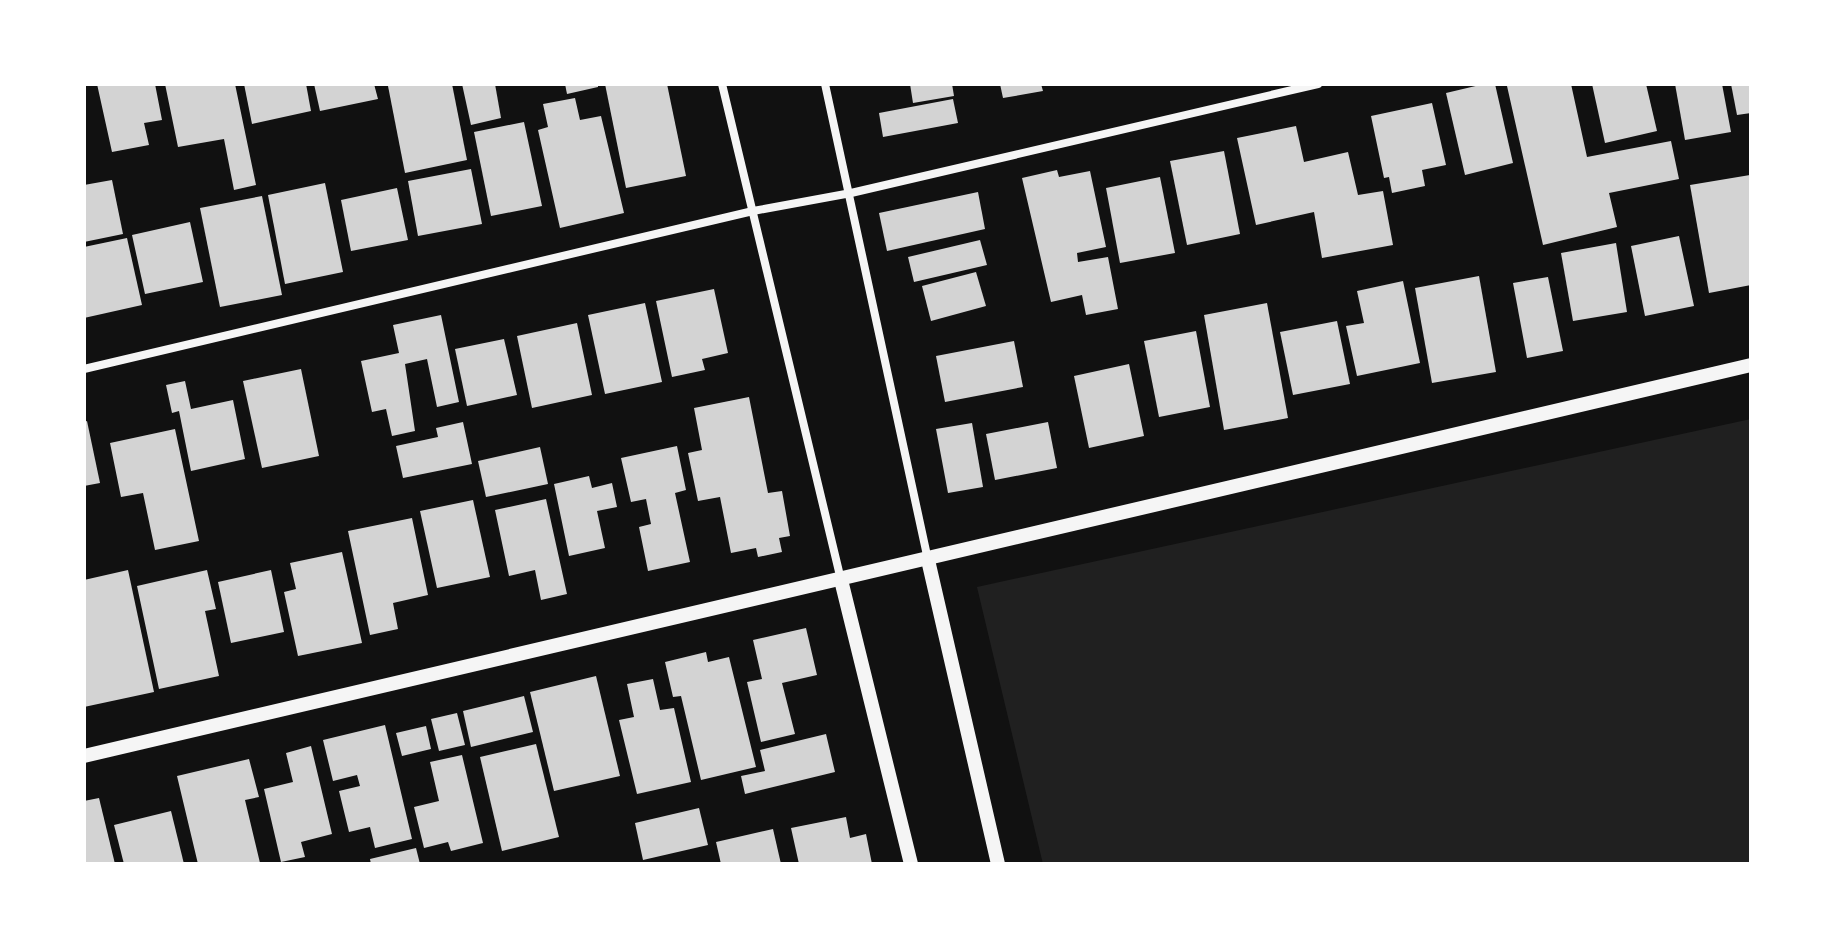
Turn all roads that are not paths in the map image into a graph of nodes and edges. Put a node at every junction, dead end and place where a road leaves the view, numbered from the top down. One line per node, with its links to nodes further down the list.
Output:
1 (722, 84): 5 (street)
2 (825, 84): 4 (street)
3 (1318, 84): 4 (street)
4 (851, 193): 5 (street); 8 (street)
5 (753, 211): 7 (street); 9 (street)
6 (1751, 365): 8 (street)
7 (84, 369)
8 (928, 560): 9 (street); 12 (street)
9 (841, 580): 10 (street); 11 (street)
10 (84, 756)
11 (911, 864)
12 (998, 864)

